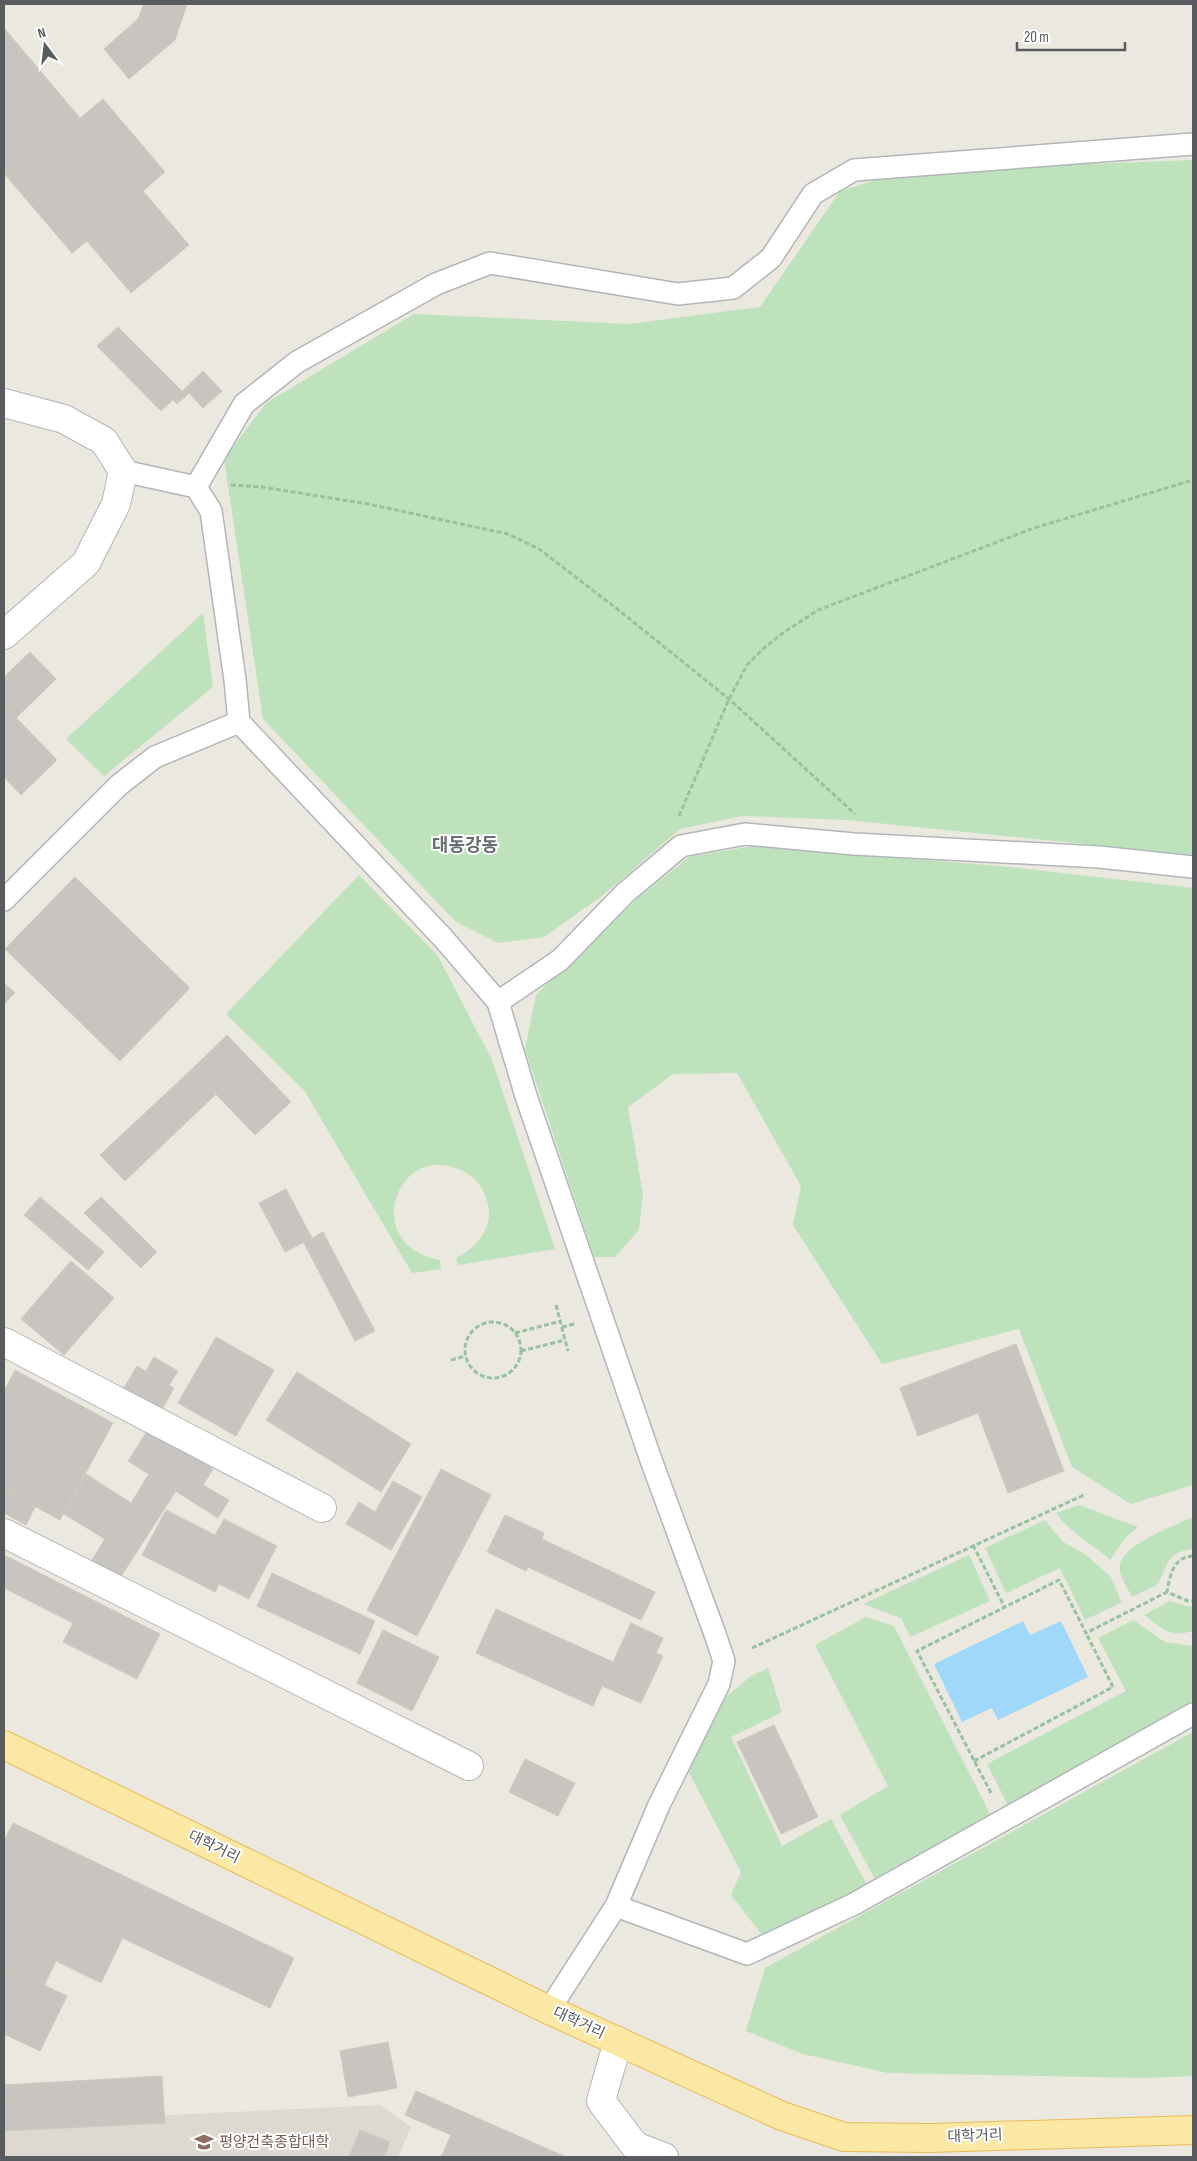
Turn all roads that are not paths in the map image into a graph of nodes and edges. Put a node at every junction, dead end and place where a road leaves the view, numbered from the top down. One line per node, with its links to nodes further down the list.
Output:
1 (1193, 144): 4 (lane)
2 (4, 403): 3 (street)
3 (124, 472): 4 (lane); 5 (street)
4 (196, 487): 6 (lane)
5 (4, 635)
6 (239, 722): 8 (lane); 9 (lane)
7 (1193, 867): 9 (lane)
8 (4, 900)
9 (498, 1002): 16 (lane)
10 (4, 1342): 11 (street)
11 (322, 1508)
12 (4, 1534): 15 (street)
13 (1193, 1714): 16 (lane)
14 (4, 1745): 17 (main road, 대학거리)
15 (469, 1766)
16 (616, 1906): 17 (lane)
17 (549, 2010): 18 (main road, 대학거리)
18 (618, 2041): 19 (main road, 대학거리); 20 (street)
19 (1193, 2130)
20 (664, 2157)

